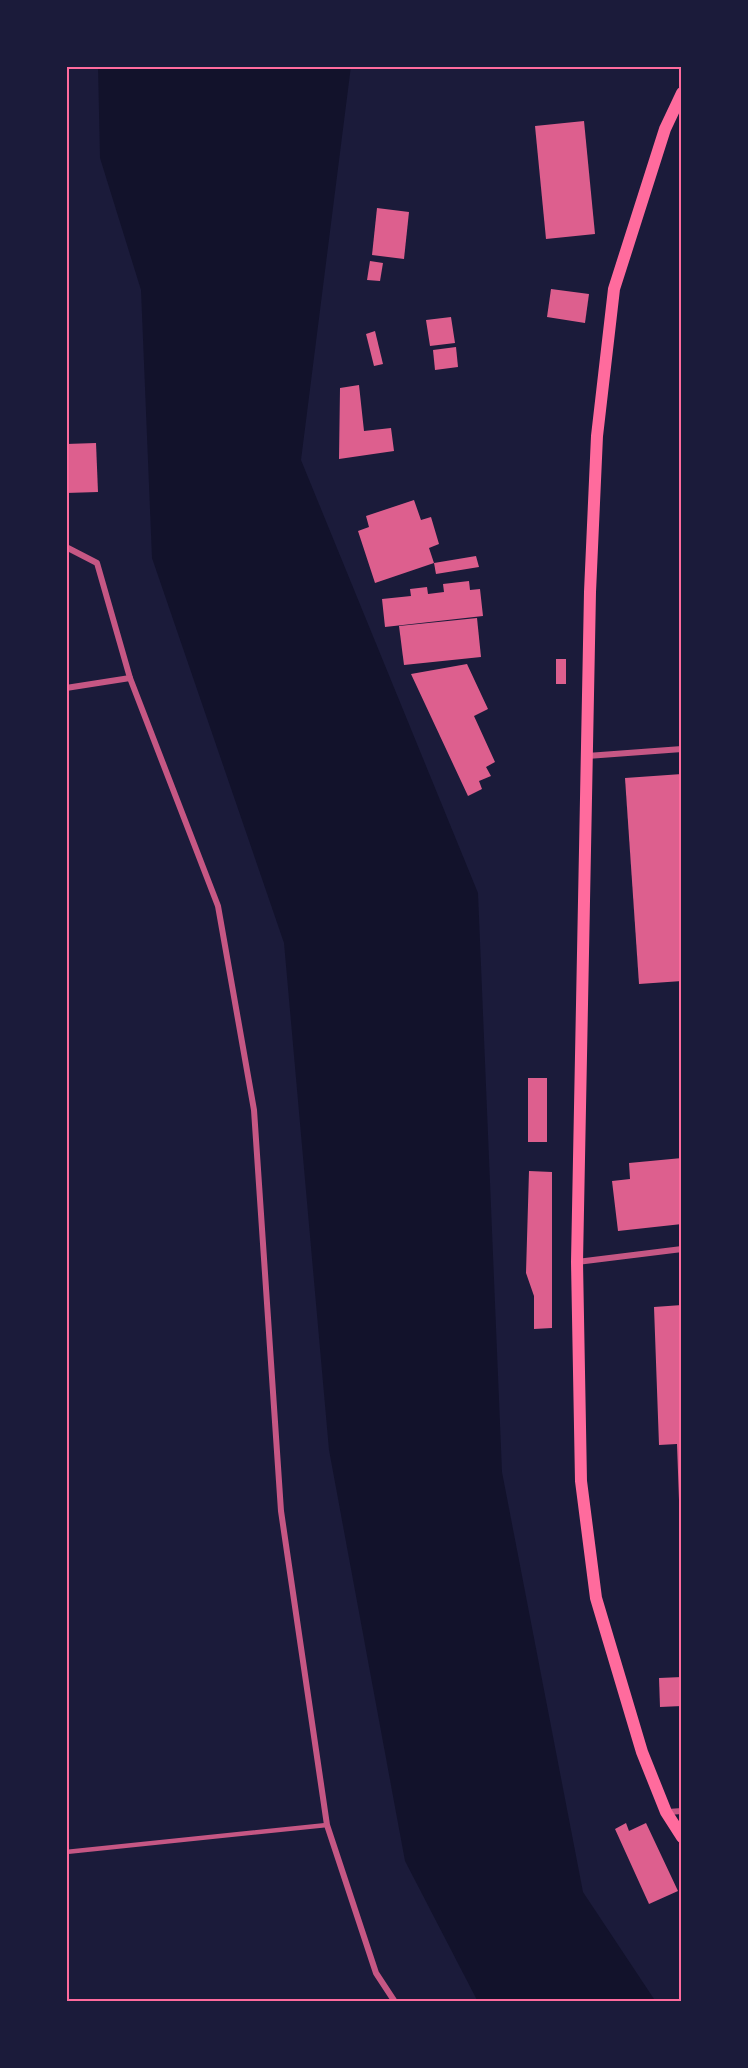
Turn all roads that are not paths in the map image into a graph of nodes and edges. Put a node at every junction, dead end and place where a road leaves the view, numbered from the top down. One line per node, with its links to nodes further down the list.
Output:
1 (682, 93): 6 (main road)
2 (66, 547): 3 (street)
3 (130, 678): 4 (street); 11 (street)
4 (66, 688)
5 (682, 749): 6 (street)
6 (587, 756): 8 (main road)
7 (682, 1249): 8 (street)
8 (577, 1262): 10 (main road)
9 (682, 1811): 10 (street)
10 (666, 1812): 12 (main road)
11 (327, 1824): 13 (lane); 14 (street)
12 (682, 1837)
13 (66, 1852)
14 (394, 2002)

